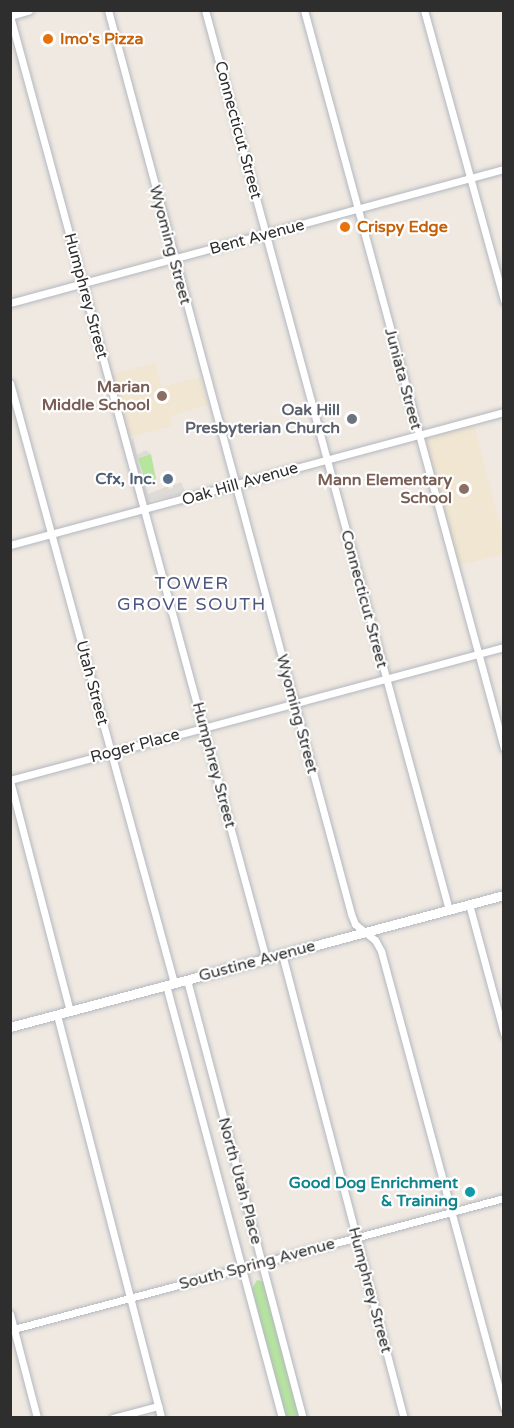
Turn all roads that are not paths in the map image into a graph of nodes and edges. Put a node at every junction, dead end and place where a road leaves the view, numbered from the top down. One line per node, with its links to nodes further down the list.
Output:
1 (28, 10): 6 (street)
2 (108, 10): 11 (street, Wyoming Street)
3 (205, 10): 10 (street, Connecticut Street)
4 (304, 10): 9 (street, Juniata Street)
5 (424, 10): 8 (street)
6 (10, 15): 12 (street, Humphrey Street)
7 (504, 170): 8 (street, Bent Avenue)
8 (471, 179): 9 (street, Bent Avenue); 13 (street)
9 (358, 209): 10 (street, Bent Avenue); 17 (street, Juniata Street)
10 (266, 234): 11 (street, Bent Avenue); 18 (street, Connecticut Street)
11 (174, 259): 12 (street, Bent Avenue); 19 (street, Wyoming Street)
12 (83, 284): 14 (street, Bent Avenue); 20 (street, Humphrey Street)
13 (504, 301)
14 (10, 303)
15 (10, 383): 21 (street, Utah Street)
16 (504, 412): 17 (street, Oak Hill Avenue)
17 (418, 435): 18 (street, Oak Hill Avenue); 24 (street, Juniata Street)
18 (326, 460): 19 (street, Oak Hill Avenue); 25 (street, Connecticut Street)
19 (234, 485): 20 (street, Oak Hill Avenue); 26 (street, Wyoming Street)
20 (143, 510): 21 (street, Oak Hill Avenue); 27 (street, Humphrey Street)
21 (51, 534): 22 (street, Oak Hill Avenue); 29 (street, Utah Street)
22 (10, 544)
23 (504, 647): 24 (street, Roger Place)
24 (478, 654): 25 (street, Roger Place); 28 (street, Juniata Street)
25 (386, 679): 26 (street, Roger Place); 33 (street, Connecticut Street)
26 (294, 703): 27 (street, Roger Place); 34 (street, Wyoming Street)
27 (204, 728): 29 (street, Roger Place); 36 (street, Humphrey Street)
28 (504, 748)
29 (111, 753): 30 (street, Roger Place); 38 (street, Utah Street)
30 (10, 780): 39 (street)
31 (504, 895): 32 (street, Gustine Avenue)
32 (469, 904): 33 (street, Gustine Avenue); 42 (street)
33 (448, 910): 34 (street, Gustine Avenue)
34 (366, 932): 35 (street, Gustine Avenue); 44 (street, Wyoming Street)
35 (282, 954): 36 (street, Gustine Avenue); 45 (street, Humphrey Street)
36 (266, 959): 37 (street, Gustine Avenue)
37 (188, 980): 38 (street, Gustine Avenue); 46 (street, North Utah Place)
38 (170, 984): 39 (street, Gustine Avenue); 47 (street, Utah Street)
39 (70, 1011): 40 (street, Gustine Avenue)
40 (57, 1015): 41 (street, Gustine Avenue); 48 (street)
41 (10, 1027)
42 (504, 1034)
43 (504, 1198): 44 (street, South Spring Avenue)
44 (452, 1212): 45 (street, South Spring Avenue); 52 (street, Wyoming Street)
45 (356, 1237): 46 (street, South Spring Avenue); 58 (street, Humphrey Street)
46 (262, 1262): 47 (street, South Spring Avenue); 57 (street, North Utah Place)
47 (244, 1267): 48 (street, South Spring Avenue); 56 (street, Utah Street)
48 (131, 1297): 50 (street, South Spring Avenue); 51 (street)
49 (10, 1314): 50 (street)
50 (13, 1330): 53 (street)
51 (158, 1406): 54 (street); 55 (street)
52 (504, 1408)
53 (37, 1418)
54 (113, 1418)
55 (161, 1418)
56 (282, 1418)
57 (303, 1418)
58 (404, 1418)

